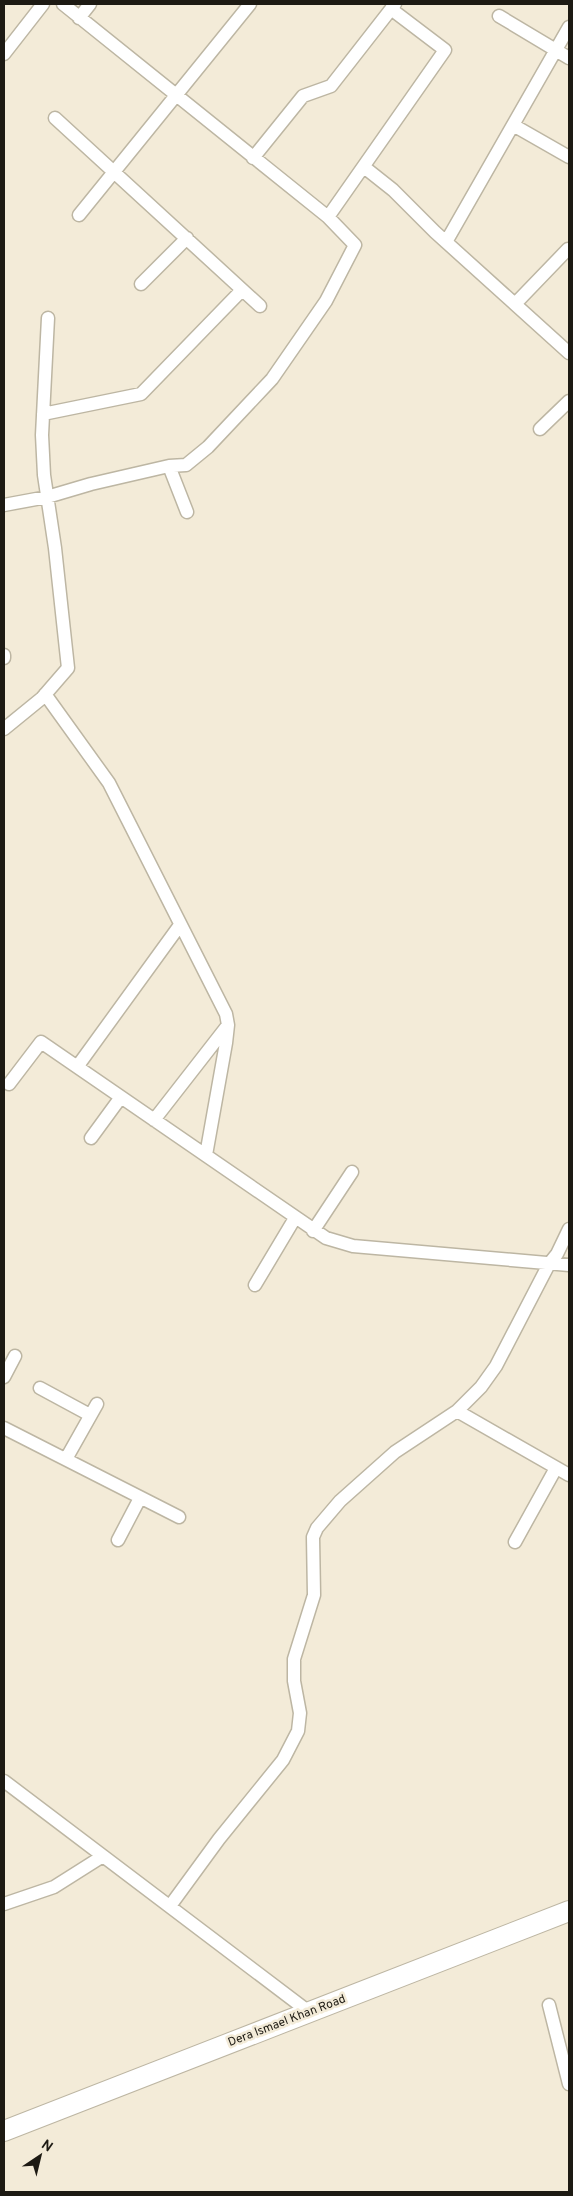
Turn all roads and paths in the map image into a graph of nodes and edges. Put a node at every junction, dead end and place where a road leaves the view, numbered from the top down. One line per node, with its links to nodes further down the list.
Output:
1 (43, 4): 10 (street)
2 (62, 4): 7 (street)
3 (90, 4): 7 (street)
4 (250, 4): 12 (street)
5 (393, 6): 16 (street); 17 (street)
6 (499, 16): 9 (street)
7 (79, 18): 12 (street)
8 (569, 27): 9 (street)
9 (556, 50): 11 (street); 14 (street)
10 (4, 54)
11 (569, 58)
12 (175, 96): 16 (street); 18 (street)
13 (55, 118): 18 (street)
14 (513, 126): 15 (street); 22 (street)
15 (569, 157)
16 (253, 158): 20 (street)
17 (364, 167): 20 (street); 22 (street)
18 (114, 172): 19 (street); 21 (street)
19 (79, 215)
20 (328, 217): 33 (street)
21 (187, 238): 24 (street); 25 (street)
22 (446, 242): 26 (street)
23 (568, 249): 26 (street)
24 (141, 284)
25 (242, 290): 27 (street); 31 (street)
26 (515, 304): 29 (street)
27 (260, 306)
28 (48, 318): 31 (street)
29 (569, 353)
30 (569, 401): 32 (street)
31 (43, 414): 34 (street)
32 (540, 429)
33 (169, 466): 34 (street); 36 (street)
34 (47, 497): 35 (street); 37 (street)
35 (4, 504)
36 (187, 512)
37 (45, 694): 38 (street); 39 (street)
38 (4, 729)
39 (180, 925): 40 (street); 41 (street)
40 (228, 1025): 44 (street); 46 (street)
41 (77, 1067): 42 (street); 43 (street)
42 (9, 1084)
43 (121, 1097): 44 (street); 45 (street)
44 (154, 1120): 46 (street)
45 (91, 1138)
46 (206, 1155): 48 (street)
47 (352, 1172): 50 (street)
48 (295, 1218): 50 (street); 53 (street)
49 (569, 1229): 51 (street)
50 (313, 1231): 51 (street)
51 (548, 1264): 52 (street); 57 (street)
52 (569, 1266)
53 (255, 1284)
54 (15, 1356): 55 (street)
55 (4, 1376)
56 (40, 1388): 59 (street)
57 (457, 1411): 60 (street); 69 (street)
58 (4, 1428): 59 (street)
59 (66, 1460): 62 (street)
60 (556, 1468): 61 (street); 65 (street)
61 (569, 1475)
62 (140, 1498): 63 (street); 64 (street)
63 (179, 1517)
64 (118, 1540)
65 (515, 1542)
66 (4, 1781): 67 (street)
67 (103, 1856): 68 (street); 69 (street)
68 (4, 1904)
69 (170, 1906): 72 (street)
70 (569, 1911): 72 (highway, Dera Ismael Khan Road)
71 (549, 2005): 73 (street)
72 (310, 2012): 74 (highway, Dera Ismael Khan Road)
73 (569, 2084)
74 (4, 2131)

